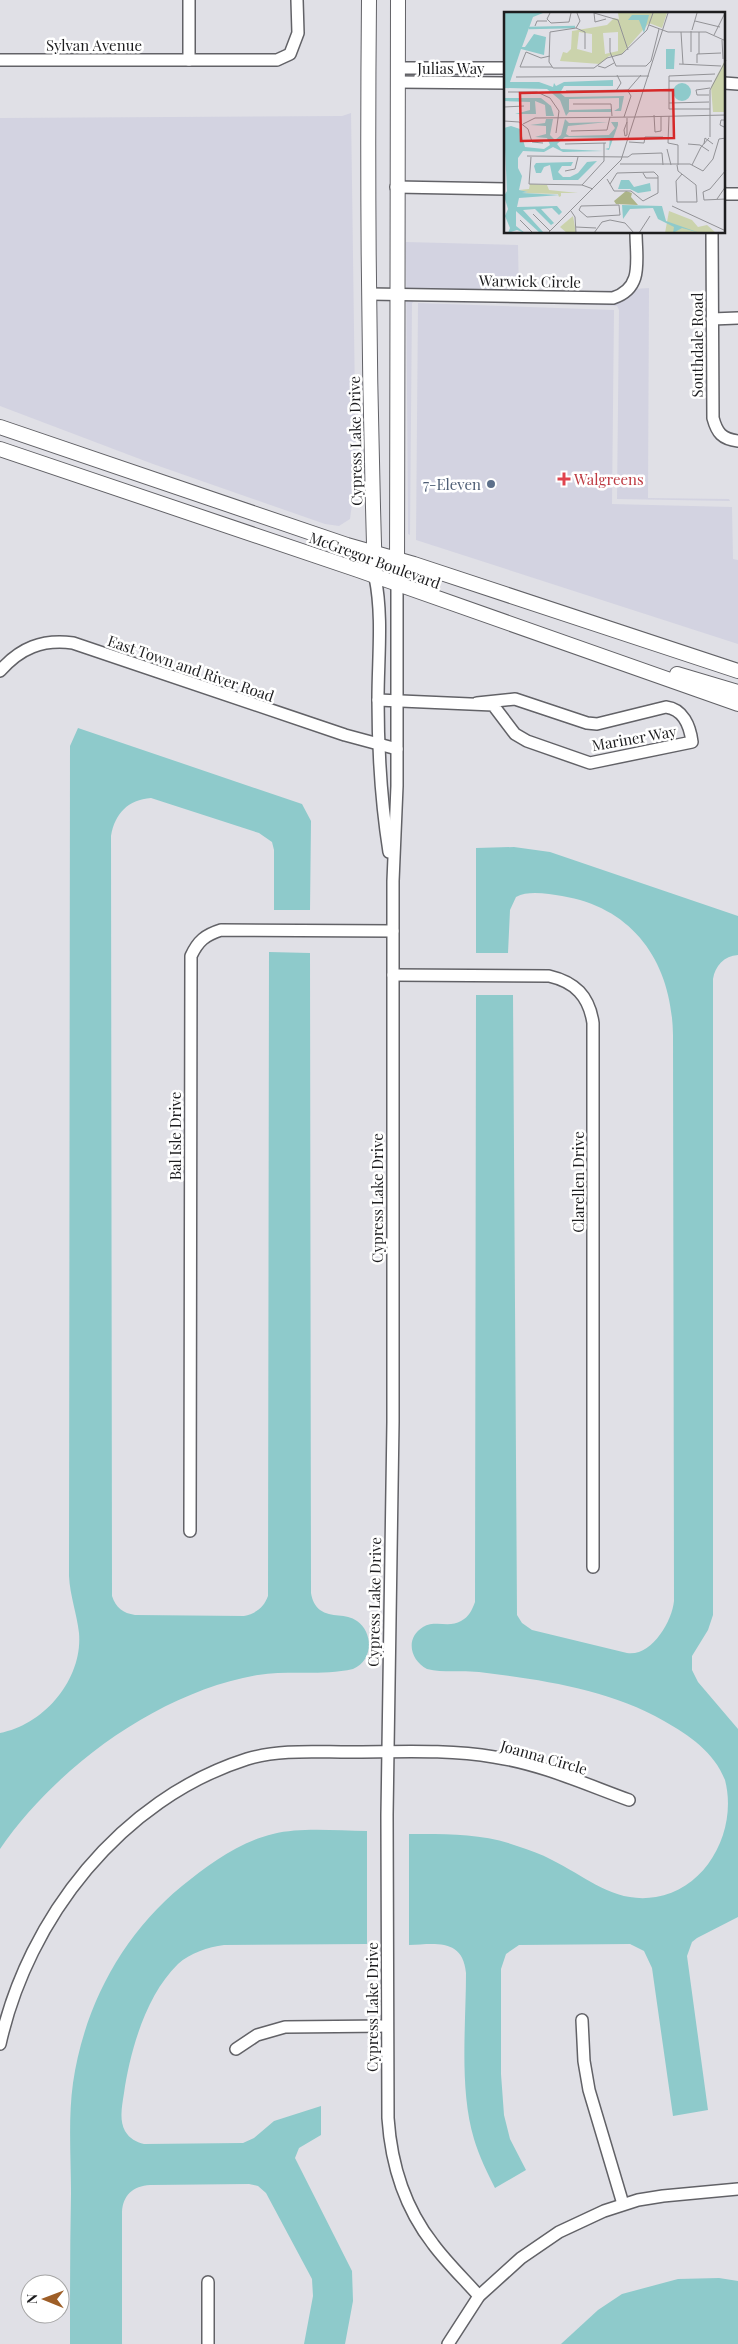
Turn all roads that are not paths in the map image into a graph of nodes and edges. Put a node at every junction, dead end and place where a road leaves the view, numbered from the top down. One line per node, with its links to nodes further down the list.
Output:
1 (189, 0): 6 (street)
2 (298, 0): 6 (street, Sylvan Avenue)
3 (369, 0): 15 (main road, Cypress Lake Drive)
4 (398, 0): 7 (main road, Cypress Lake Drive)
5 (0, 60): 6 (street, Sylvan Avenue)
6 (189, 60)
7 (397, 68): 8 (street, Julias Way); 9 (main road, Cypress Lake Drive)
8 (504, 68)
9 (397, 82): 10 (street, Julias Way); 11 (main road, Cypress Lake Drive)
10 (504, 83)
11 (396, 187): 12 (street); 16 (main road, Cypress Lake Drive)
12 (504, 189)
13 (636, 234): 16 (street, Warwick Circle)
14 (712, 234): 18 (street, Southdale Road)
15 (369, 294): 16 (street, Warwick Circle); 22 (main road, Cypress Lake Drive)
16 (398, 294): 23 (main road, Cypress Lake Drive)
17 (738, 318): 18 (street)
18 (712, 319): 20 (street, Southdale Road)
19 (0, 428): 22 (main road, McGregor Boulevard)
20 (738, 440)
21 (0, 449): 24 (main road, McGregor Boulevard)
22 (374, 552): 23 (main road, McGregor Boulevard); 24 (main road, Cypress Lake Drive)
23 (397, 558): 25 (main road, Cypress Lake Drive); 28 (main road, McGregor Boulevard)
24 (375, 577): 25 (main road, McGregor Boulevard); 30 (street, Cypress Lake Drive)
25 (397, 584): 26 (main road, McGregor Boulevard); 31 (street, Cypress Lake Drive)
26 (642, 670): 29 (main road); 33 (main road, McGregor Boulevard)
27 (0, 671): 34 (street, East Town and River Road)
28 (738, 671)
29 (738, 692)
30 (378, 700): 31 (street); 34 (street, Cypress Lake Drive)
31 (398, 701): 32 (street, Mariner Way); 35 (street, Cypress Lake Drive)
32 (477, 703): 32 (street, Mariner Way)
33 (738, 704)
34 (379, 745): 35 (street, East Town and River Road); 36 (street, Cypress Lake Drive)
35 (397, 749): 36 (street, Cypress Lake Drive)
36 (392, 881): 37 (street, Cypress Lake Drive)
37 (393, 931): 38 (street, Cypress Lake Drive); 39 (street, Bal Isle Drive)
38 (393, 974): 40 (street, Clarellen Drive); 41 (street, Cypress Lake Drive)
39 (190, 1531)
40 (593, 1568)
41 (388, 1752): 42 (street, Joanna Circle); 44 (street, Cypress Lake Drive); 45 (street, Joanna Circle)
42 (629, 1800)
43 (582, 2020): 48 (street)
44 (387, 2026): 46 (street); 50 (street, Cypress Lake Drive)
45 (0, 2044)
46 (236, 2049)
47 (738, 2189): 48 (street)
48 (622, 2204): 50 (street)
49 (208, 2282): 51 (street)
50 (479, 2296): 52 (street)
51 (208, 2344)
52 (448, 2344)

